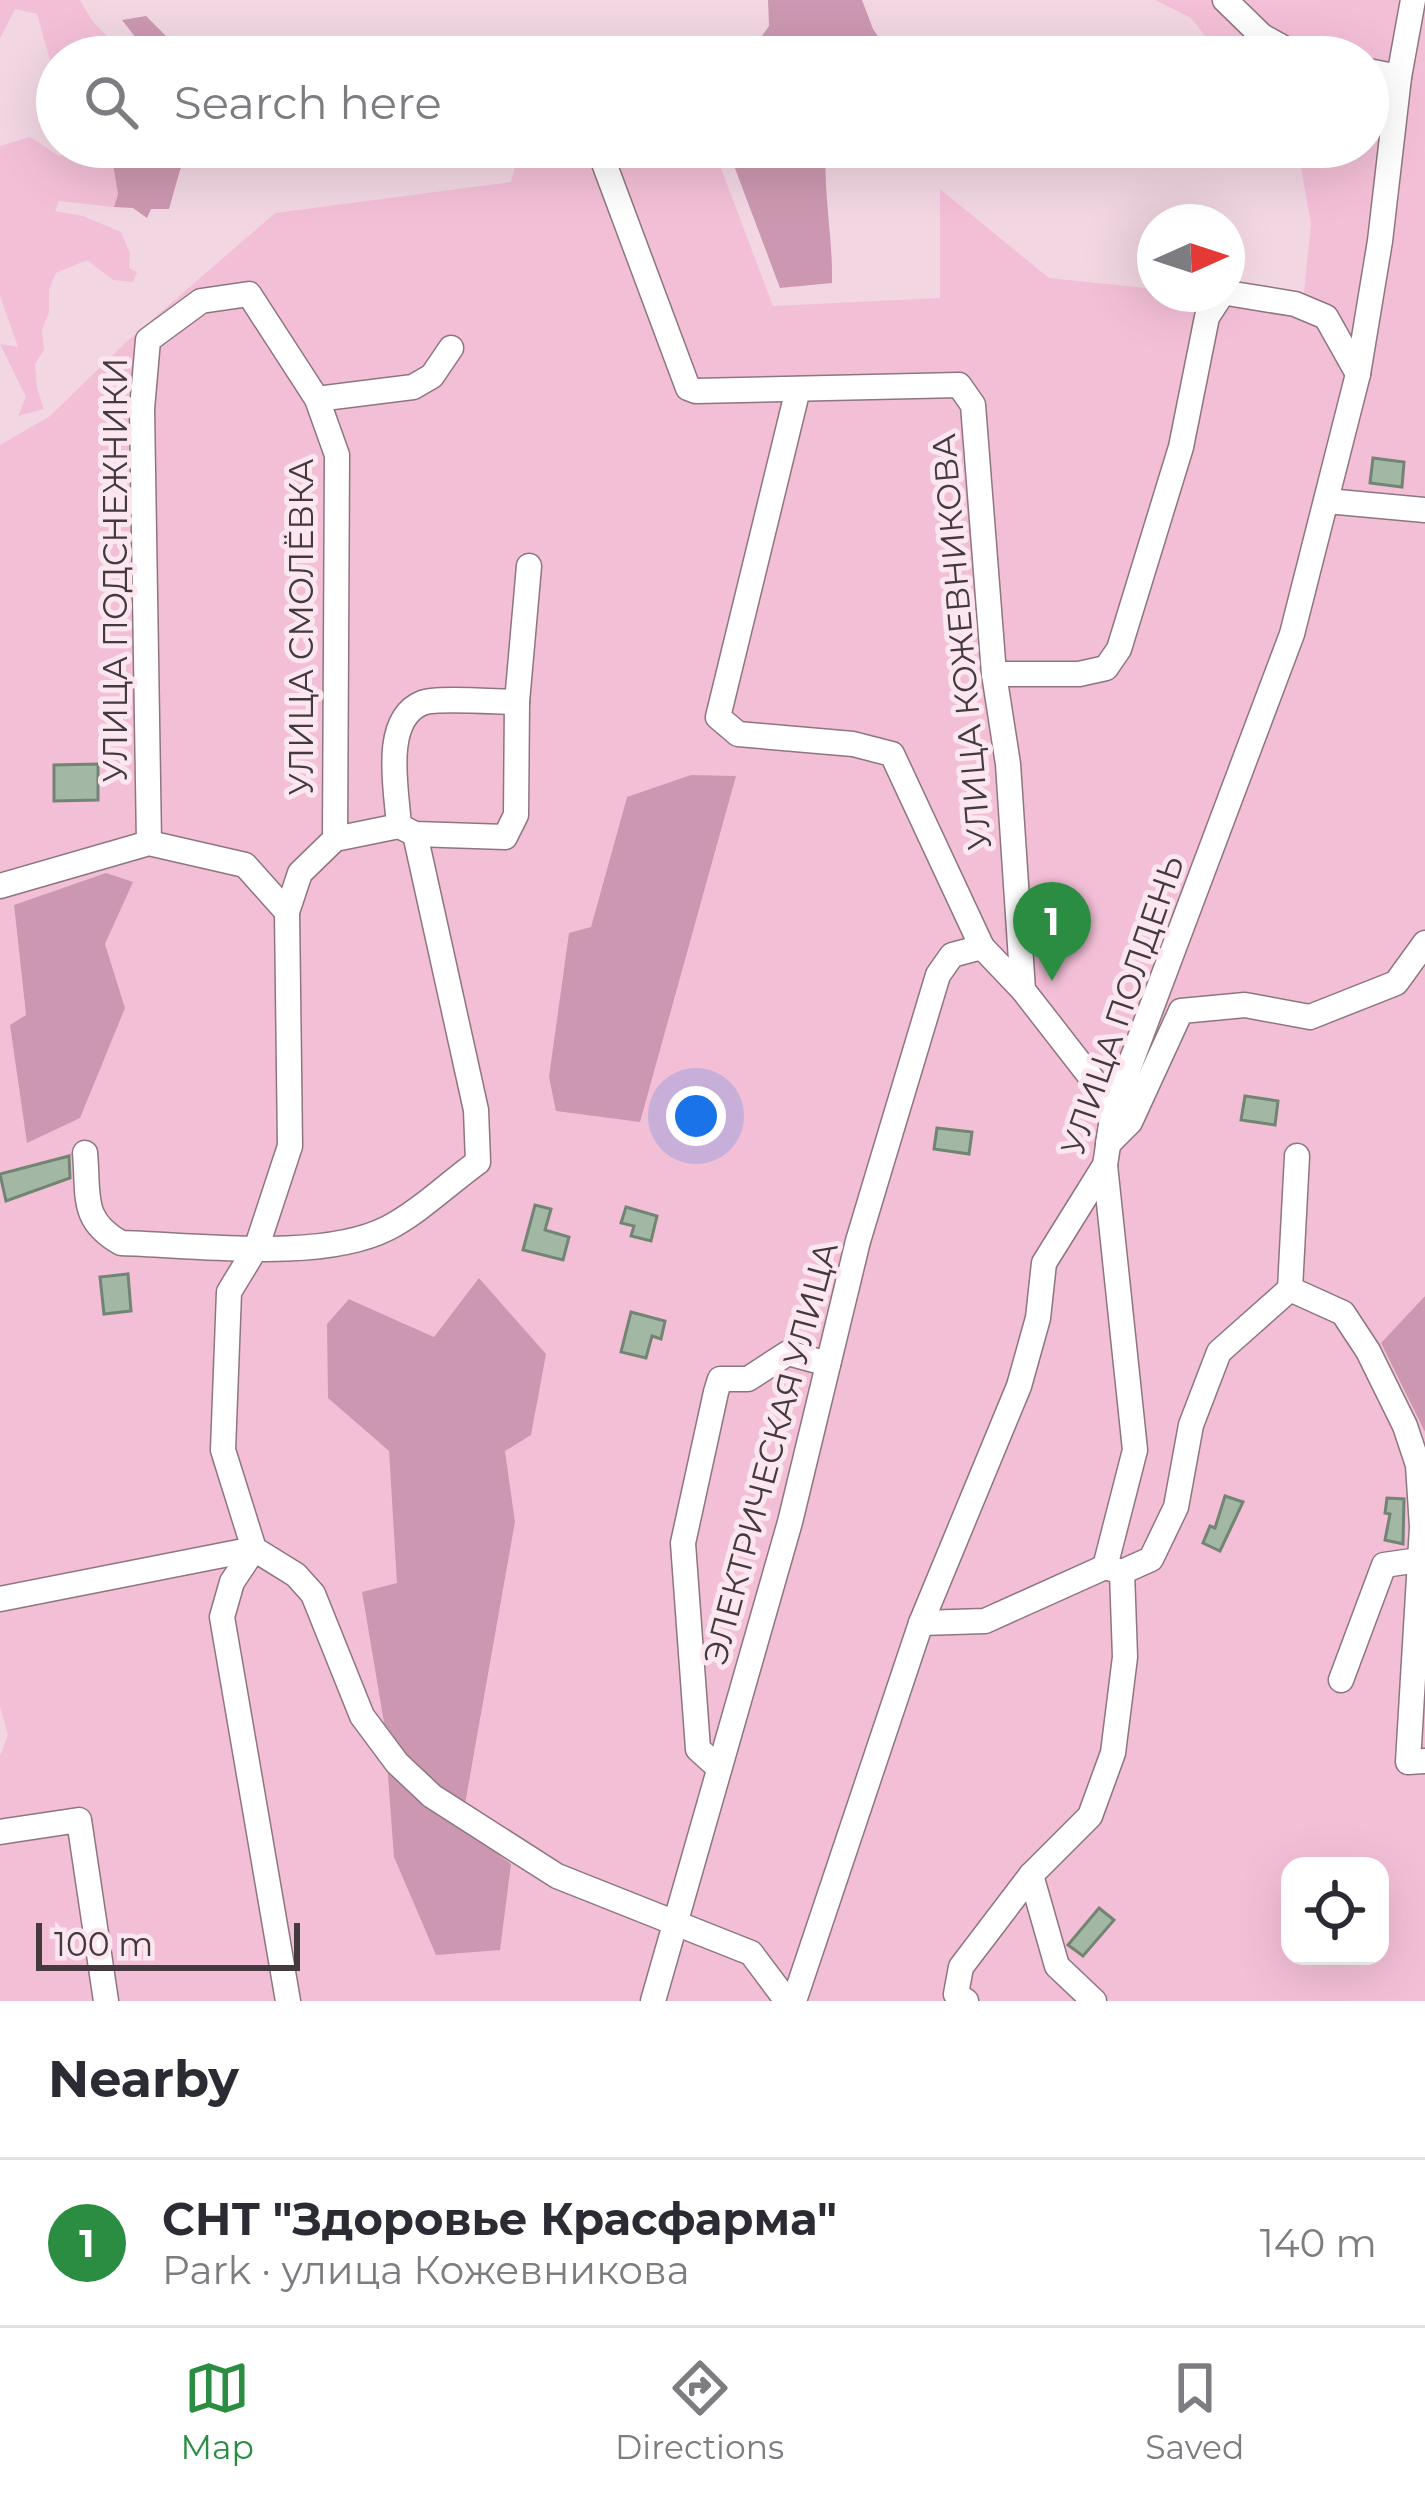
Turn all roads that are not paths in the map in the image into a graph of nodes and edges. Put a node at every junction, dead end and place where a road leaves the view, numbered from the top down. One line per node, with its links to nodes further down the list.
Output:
1 (1226, 0): 3 (street)
2 (1413, 0): 4 (street, УЛИЦА ПОЛДЕНЬ)
3 (1262, 36)
4 (1415, 52): 6 (street, УЛИЦА ПОЛДЕНЬ)
5 (1389, 75): 6 (street)
6 (1399, 77): 7 (street, УЛИЦА ПОЛДЕНЬ)
7 (1389, 163)
8 (606, 168): 15 (street, УЛИЦА КОЖЕВНИКОВА)
9 (1388, 168): 14 (street, УЛИЦА ПОЛДЕНЬ)
10 (249, 294): 16 (street, УЛИЦА СМОЛЁВКА); 24 (street, УЛИЦА ПОДСНЕЖНИКИ)
11 (1245, 297): 14 (street)
12 (1211, 312): 20 (street)
13 (451, 348): 16 (street)
14 (1358, 374): 17 (street, УЛИЦА ПОЛДЕНЬ)
15 (798, 389): 20 (street, УЛИЦА КОЖЕВНИКОВА); 28 (street)
16 (317, 399): 23 (street, УЛИЦА СМОЛЁВКА)
17 (1327, 502): 18 (street); 30 (street, УЛИЦА ПОЛДЕНЬ)
18 (1425, 510)
19 (529, 566): 21 (street)
20 (994, 674): 29 (street, УЛИЦА КОЖЕВНИКОВА)
21 (517, 702): 22 (street); 22 (street)
22 (407, 830): 23 (street); 34 (street)
23 (335, 839): 26 (street)
24 (149, 843): 25 (street); 26 (street)
25 (0, 886)
26 (287, 912): 34 (street)
27 (1425, 943): 32 (street, УЛИЦА ПОЛДЕНЬ)
28 (982, 947): 29 (street); 36 (street, ЭЛЕКТРИЧЕСКАЯ УЛИЦА)
29 (1022, 990): 30 (street)
30 (1114, 1107): 32 (street, УЛИЦА ПОЛДЕНЬ)
31 (85, 1154): 34 (street)
32 (1107, 1155): 39 (street); 41 (street, УЛИЦА ПОЛДЕНЬ)
33 (1297, 1156): 35 (street)
34 (256, 1246): 37 (street)
35 (1290, 1289): 38 (street); 39 (street)
36 (828, 1364): 44 (street, ЭЛЕКТРИЧЕСКАЯ УЛИЦА); 44 (street)
37 (254, 1549): 40 (street); 47 (street); 49 (street)
38 (1419, 1560): 42 (street); 43 (street)
39 (1113, 1569): 41 (street); 46 (street)
40 (0, 1599)
41 (921, 1623): 51 (street, УЛИЦА ПОЛДЕНЬ)
42 (1341, 1680)
43 (1425, 1761)
44 (719, 1768): 47 (street, ЭЛЕКТРИЧЕСКАЯ УЛИЦА)
45 (0, 1832): 48 (street)
46 (1031, 1875): 52 (street); 53 (street)
47 (673, 1921): 50 (street, ЭЛЕКТРИЧЕСКАЯ УЛИЦА); 51 (street)
48 (106, 2001)
49 (289, 2001)
50 (653, 2001)
51 (791, 2001)
52 (966, 2001)
53 (1094, 2001)

